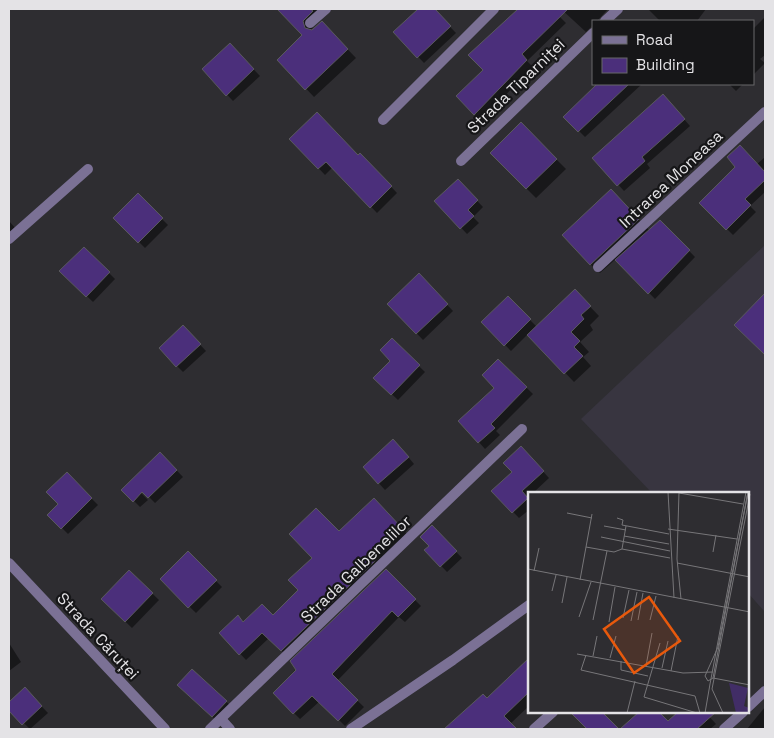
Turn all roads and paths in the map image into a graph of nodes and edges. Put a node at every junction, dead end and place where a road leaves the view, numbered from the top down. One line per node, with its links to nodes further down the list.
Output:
1 (326, 9): 5 (street)
2 (494, 9): 8 (street)
3 (618, 9): 4 (street)
4 (606, 20)
5 (310, 23)
6 (592, 34): 9 (street, Strada Tiparniței)
7 (765, 112): 12 (street, Intrarea Moneasa)
8 (383, 120)
9 (461, 161)
10 (88, 169): 11 (street)
11 (9, 240)
12 (598, 267)
13 (522, 429): 20 (street, Strada Galbenelilor)
14 (9, 563): 21 (street, Strada Căruței)
15 (528, 606): 24 (street)
16 (765, 691): 17 (street)
17 (749, 706)
18 (552, 713): 25 (street)
19 (742, 713): 26 (street)
20 (221, 719): 22 (street, Strada Galbenelilor); 23 (street)
21 (165, 729)
22 (210, 729)
23 (230, 729)
24 (351, 729)
25 (534, 729)
26 (724, 729)

